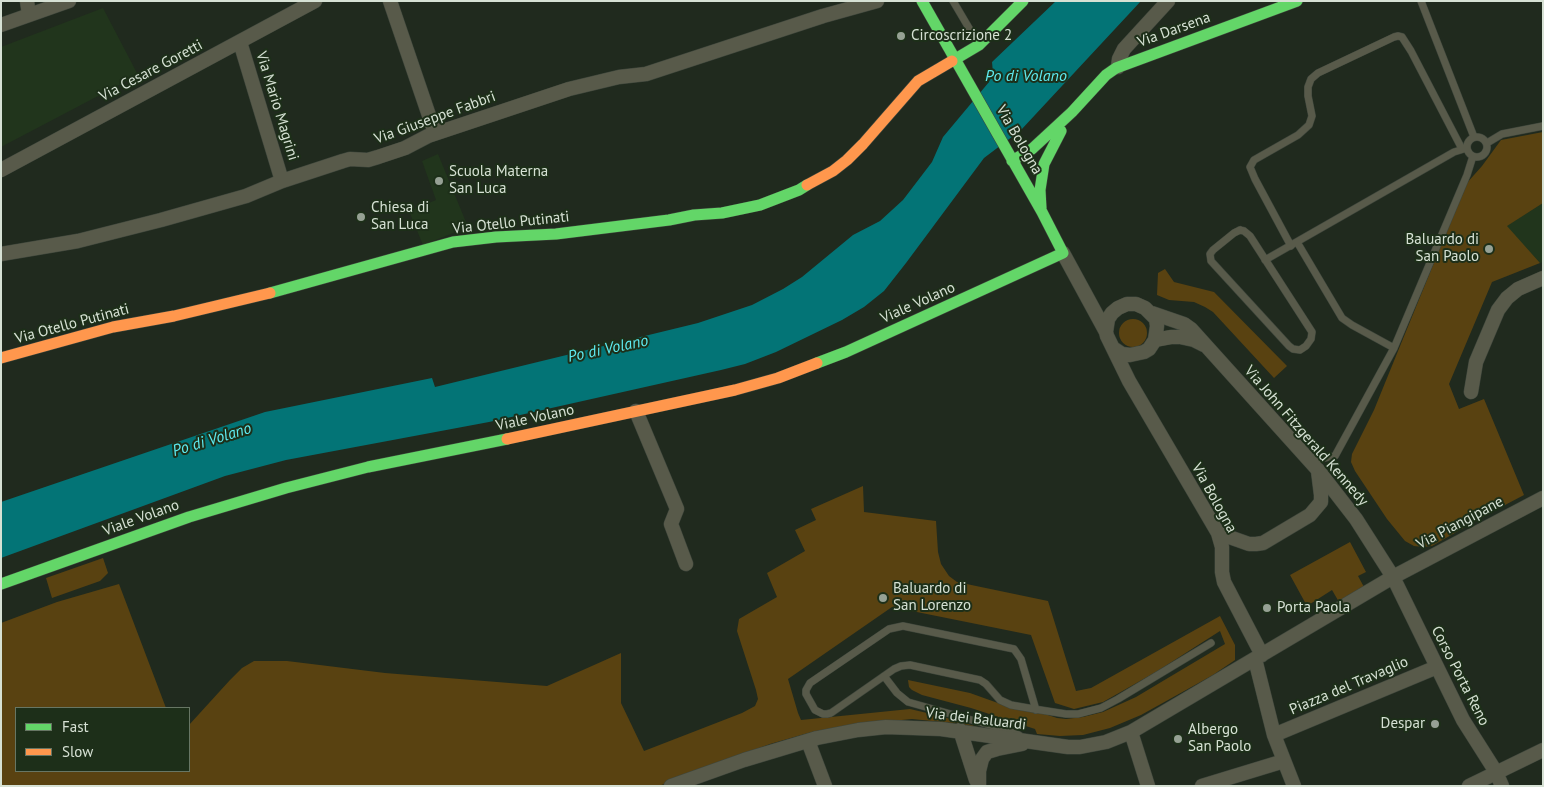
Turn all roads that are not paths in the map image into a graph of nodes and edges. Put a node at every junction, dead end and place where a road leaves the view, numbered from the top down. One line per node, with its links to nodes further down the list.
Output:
1 (69, 1): 11 (street)
2 (315, 1): 13 (street, Via Cesare Goretti)
3 (390, 1): 19 (street)
4 (877, 1): 19 (street, Via Giuseppe Fabbri)
5 (922, 1): 15 (main road, Via Bologna)
6 (953, 1): 14 (lane)
7 (1023, 1): 14 (main road, Via Otello Putinati)
8 (1168, 1): 16 (street, Via Darsena)
9 (1297, 1): 16 (main road, Via Darsena)
10 (1421, 1): 20 (lane)
11 (28, 8): 12 (street)
12 (1, 25)
13 (240, 42): 25 (street, Via Cesare Goretti); 26 (street, Via Mario Magrini)
14 (979, 46): 15 (main road, Via Otello Putinati)
15 (954, 59): 24 (main road, Via Bologna); 42 (main road, Via Otello Putinati)
16 (1118, 67): 17 (main road, Via Darsena)
17 (1088, 94): 24 (main road, Via Darsena); 27 (main road, Via Darsena)
18 (1543, 126): 21 (lane)
19 (435, 133): 26 (street, Via Giuseppe Fabbri)
20 (1474, 137): 21 (lane); 22 (lane)
21 (1487, 143): 23 (lane)
22 (1464, 149): 23 (lane); 28 (lane); 28 (lane)
23 (1473, 156): 40 (lane)
24 (1012, 161): 27 (main road, Via Bologna)
25 (1, 170)
26 (282, 181): 30 (street, Via Giuseppe Fabbri)
27 (1042, 212): 29 (main road, Via Bologna)
28 (1294, 244): 31 (lane); 40 (lane)
29 (1063, 253): 32 (street, Via Bologna); 45 (main road, Viale Volano)
30 (1, 254)
31 (1265, 260): 31 (lane)
32 (1072, 269): 34 (street, Via Bologna); 36 (street, Via Bologna)
33 (1543, 278): 44 (street)
34 (1118, 308): 35 (street, Via Bologna); 36 (street)
35 (1152, 313): 37 (street); 38 (street, Via John Fitzgerald Kennedy)
36 (1106, 332): 39 (street, Via Bologna)
37 (1155, 340): 38 (street, Via John Fitzgerald Kennedy); 41 (street, Via Bologna)
38 (1205, 345): 46 (street, Via John Fitzgerald Kennedy)
39 (1113, 348): 41 (street); 43 (street, Via Bologna)
40 (1394, 348): 46 (lane)
41 (1139, 354): 43 (street, Via Bologna)
42 (1, 358)
43 (1133, 389): 49 (street, Via Bologna)
44 (1471, 392)
45 (636, 411): 50 (street); 52 (main road, Viale Volano)
46 (1307, 458): 47 (street, Via John Fitzgerald Kennedy)
47 (1318, 470): 49 (street); 51 (street, Via John Fitzgerald Kennedy)
48 (1543, 498): 51 (street, Via Piangipane)
49 (1218, 533): 54 (street, Via Bologna)
50 (686, 564)
51 (1393, 578): 54 (street); 55 (street, Corso Porta Reno)
52 (1, 584)
53 (1211, 643): 57 (lane)
54 (1259, 657): 59 (street, Via dei Baluardi); 60 (street, Via Bologna)
55 (1437, 667): 60 (street, Piazza del Travaglio); 65 (street, Corso Porta Reno)
56 (884, 676): 57 (lane); 57 (lane); 62 (lane)
57 (1036, 710)
58 (960, 730): 61 (street, Via dei Baluardi); 62 (street, Via dei Baluardi); 68 (street)
59 (1131, 732): 62 (street, Via dei Baluardi); 69 (street)
60 (1274, 735): 64 (street, Via Bologna)
61 (808, 741): 66 (street, Via dei Baluardi); 67 (street)
62 (1035, 743): 68 (street)
63 (1543, 750): 65 (street)
64 (1284, 761): 70 (street); 71 (street, Via Bologna)
65 (1496, 772): 72 (street); 73 (street, Corso Porta Reno)
66 (671, 786)
67 (825, 786)
68 (978, 786)
69 (1148, 786)
70 (1202, 786)
71 (1294, 786)
72 (1469, 786)
73 (1502, 786)

